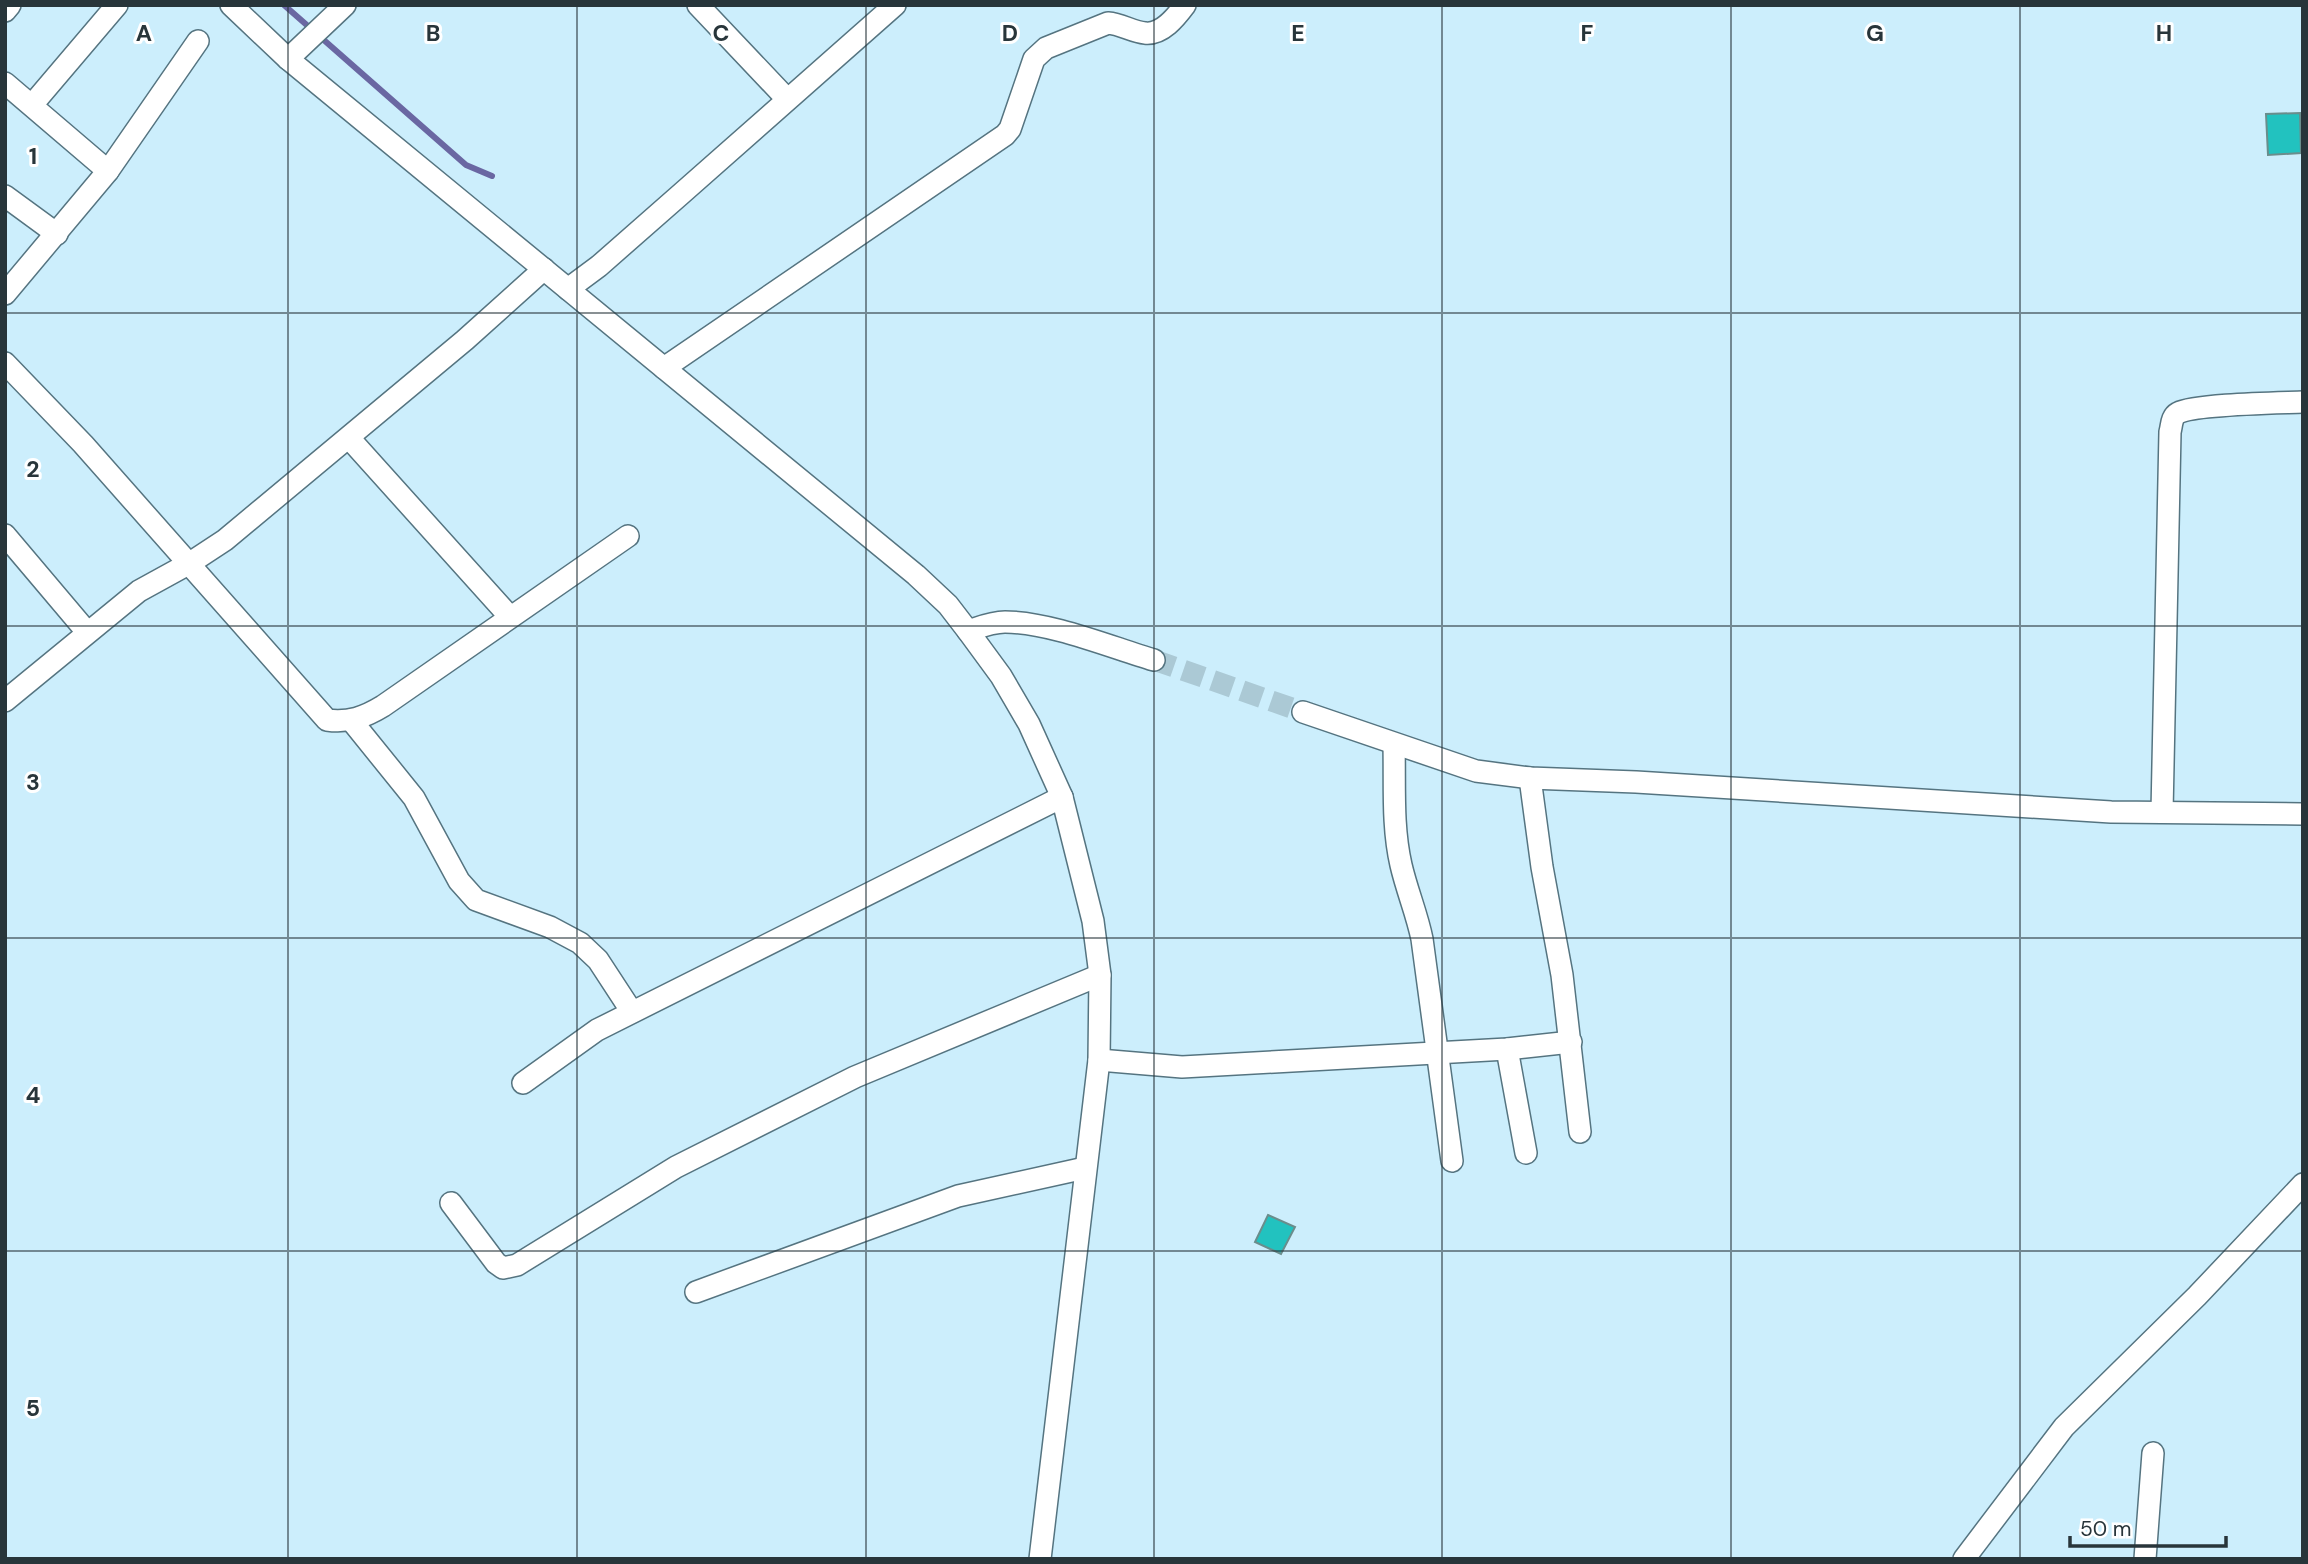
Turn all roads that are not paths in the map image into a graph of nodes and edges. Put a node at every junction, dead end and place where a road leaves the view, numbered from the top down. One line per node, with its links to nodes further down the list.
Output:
1 (10, 5): 8 (street)
2 (117, 5): 13 (street)
3 (230, 5): 10 (street)
4 (345, 5): 10 (street)
5 (698, 5): 12 (street)
6 (895, 5): 12 (street)
7 (1185, 5): 21 (street)
8 (5, 11)
9 (198, 41): 14 (street)
10 (288, 59): 17 (street)
11 (5, 83): 13 (street)
12 (788, 99): 18 (street)
13 (32, 105): 14 (street)
14 (107, 170): 16 (street)
15 (5, 196): 16 (street)
16 (57, 234): 19 (street)
17 (544, 269): 18 (street); 23 (street)
18 (568, 289): 21 (street)
19 (6, 292)
20 (5, 363): 26 (street)
21 (664, 368): 28 (street)
22 (2303, 402): 37 (street)
23 (349, 438): 26 (street); 27 (street)
24 (5, 535): 29 (street)
25 (628, 536): 27 (street)
26 (190, 563): 29 (street); 33 (street)
27 (510, 617): 33 (street)
28 (968, 631): 30 (street); 36 (street)
29 (87, 632): 31 (street)
30 (1154, 660)
31 (5, 701)
32 (1303, 712): 34 (street)
33 (351, 720): 40 (street)
34 (1394, 745): 35 (street); 43 (street)
35 (1530, 778): 37 (street); 41 (street)
36 (1062, 797): 39 (street); 40 (street)
37 (2162, 812): 38 (street)
38 (2303, 814)
39 (1100, 975): 44 (street); 51 (street)
40 (632, 1012): 45 (street)
41 (1572, 1042): 42 (street); 46 (street)
42 (1507, 1049): 43 (street); 47 (street)
43 (1437, 1053): 44 (street); 48 (street)
44 (1099, 1060): 49 (street)
45 (523, 1083)
46 (1580, 1132)
47 (1526, 1153)
48 (1452, 1161)
49 (1085, 1168): 52 (street); 54 (street)
50 (2303, 1184): 55 (street)
51 (451, 1203)
52 (696, 1292)
53 (2153, 1453): 56 (street)
54 (1040, 1559)
55 (1964, 1559)
56 (2145, 1559)

